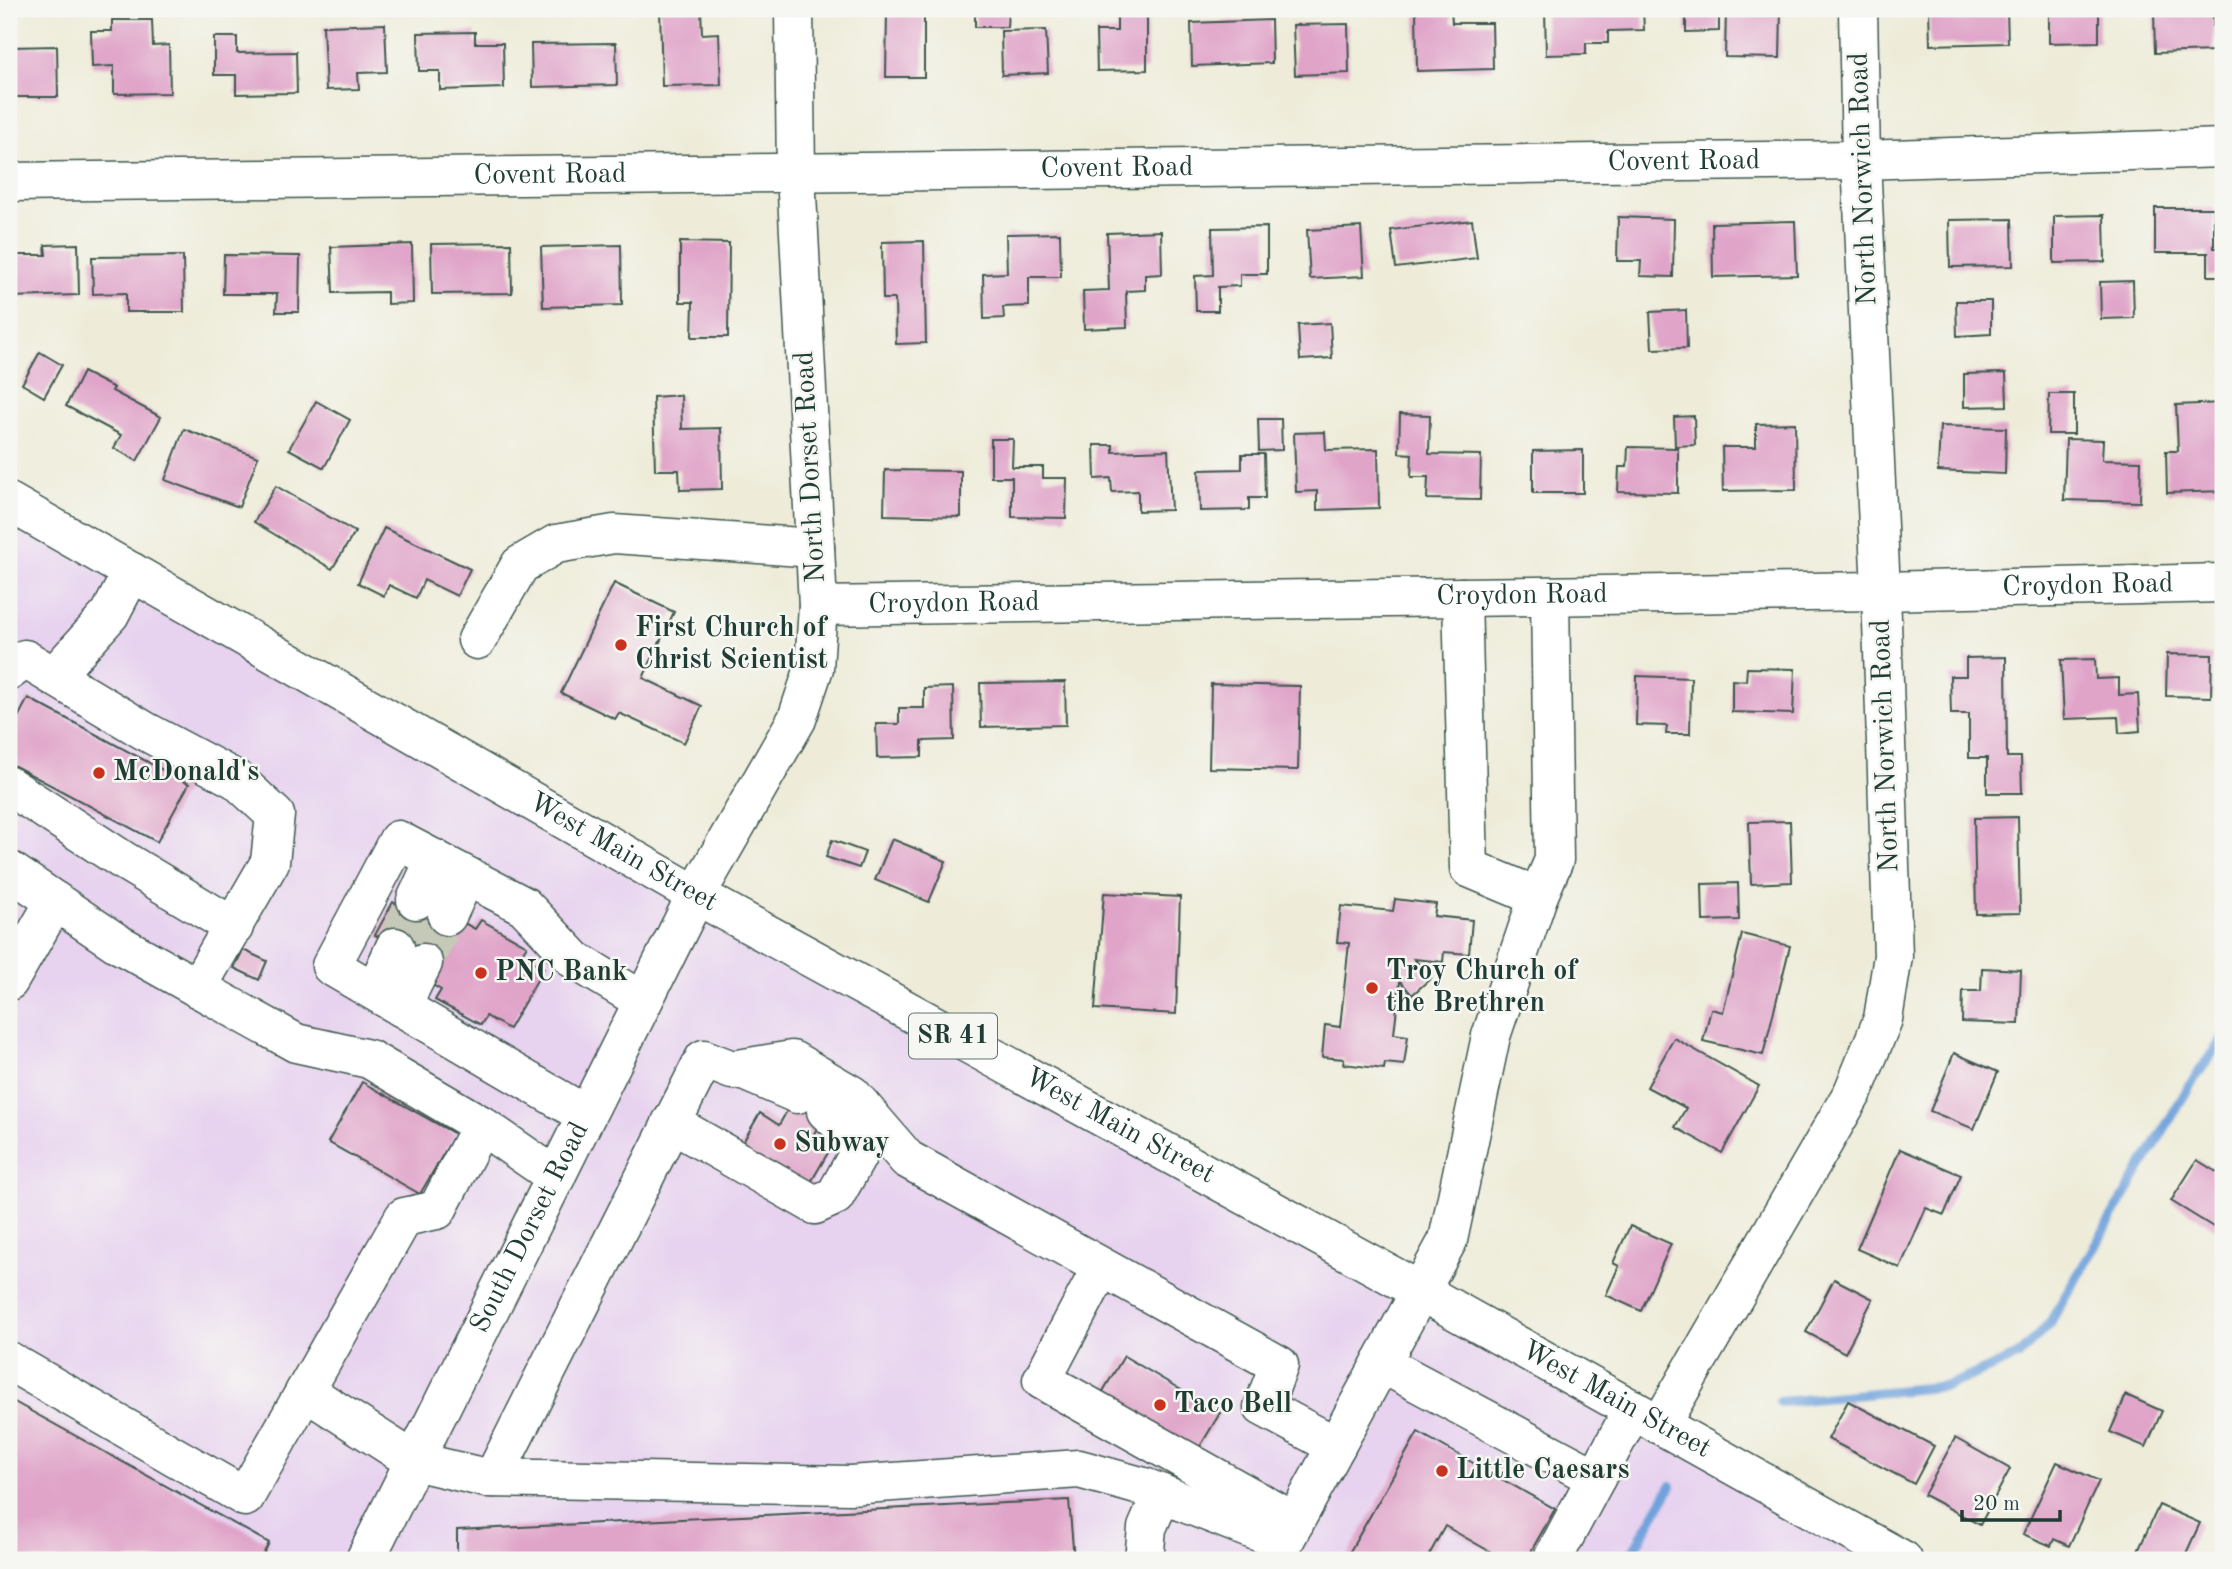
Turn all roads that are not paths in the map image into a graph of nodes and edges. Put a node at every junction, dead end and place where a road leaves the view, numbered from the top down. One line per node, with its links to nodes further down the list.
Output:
1 (794, 9): 5 (street, North Dorset Road)
2 (1858, 9): 4 (street, North Norwich Road)
3 (2223, 148): 4 (street, Covent Road)
4 (1861, 160): 5 (street, Covent Road); 11 (street, North Norwich Road)
5 (796, 174): 6 (street, Covent Road); 8 (street, North Dorset Road)
6 (9, 182)
7 (11, 509): 9 (street, West Main Street / SR 41)
8 (816, 548): 14 (street, North Dorset Road); 15 (street)
9 (132, 572): 17 (street); 21 (street, West Main Street / SR 41)
10 (2223, 583): 11 (street, Croydon Road)
11 (1881, 591): 12 (street, Croydon Road); 41 (street, North Norwich Road)
12 (1550, 596): 13 (street, Croydon Road); 22 (street)
13 (1462, 597): 14 (street, Croydon Road); 22 (street)
14 (818, 606): 21 (street, North Dorset Road)
15 (477, 640)
16 (9, 671): 17 (street)
17 (54, 676): 25 (street)
18 (9, 786): 25 (street)
19 (451, 868): 24 (street); 29 (street); 30 (street)
20 (9, 870): 23 (street)
21 (696, 895): 30 (street, South Dorset Road); 37 (street, West Main Street / SR 41)
22 (1538, 897): 37 (street)
23 (55, 901): 27 (street); 28 (street)
24 (431, 908)
25 (234, 927): 28 (street)
26 (409, 955): 29 (street)
27 (9, 981)
28 (197, 988): 34 (street)
29 (388, 999): 32 (street)
30 (643, 1001): 32 (street, South Dorset Road)
31 (739, 1069): 33 (street); 33 (street); 36 (street)
32 (586, 1115): 35 (street, South Dorset Road)
33 (671, 1123): 44 (street)
34 (481, 1125): 35 (street); 40 (street)
35 (556, 1177): 43 (street, South Dorset Road)
36 (1101, 1268): 42 (street); 47 (street)
37 (1420, 1291): 39 (street); 41 (street, West Main Street / SR 41)
38 (9, 1361): 40 (street)
39 (1381, 1363): 42 (street); 45 (street)
40 (305, 1391): 43 (street)
41 (1647, 1417): 45 (street, North Norwich Road); 51 (street, West Main Street / SR 41)
42 (1336, 1446): 47 (street)
43 (414, 1461): 44 (street); 48 (street, South Dorset Road)
44 (493, 1478): 46 (street)
45 (1596, 1479): 50 (street, North Norwich Road)
46 (1162, 1494): 47 (street); 49 (street)
47 (1284, 1541)
48 (365, 1560)
49 (1144, 1560)
50 (1552, 1560)
51 (1903, 1560)

